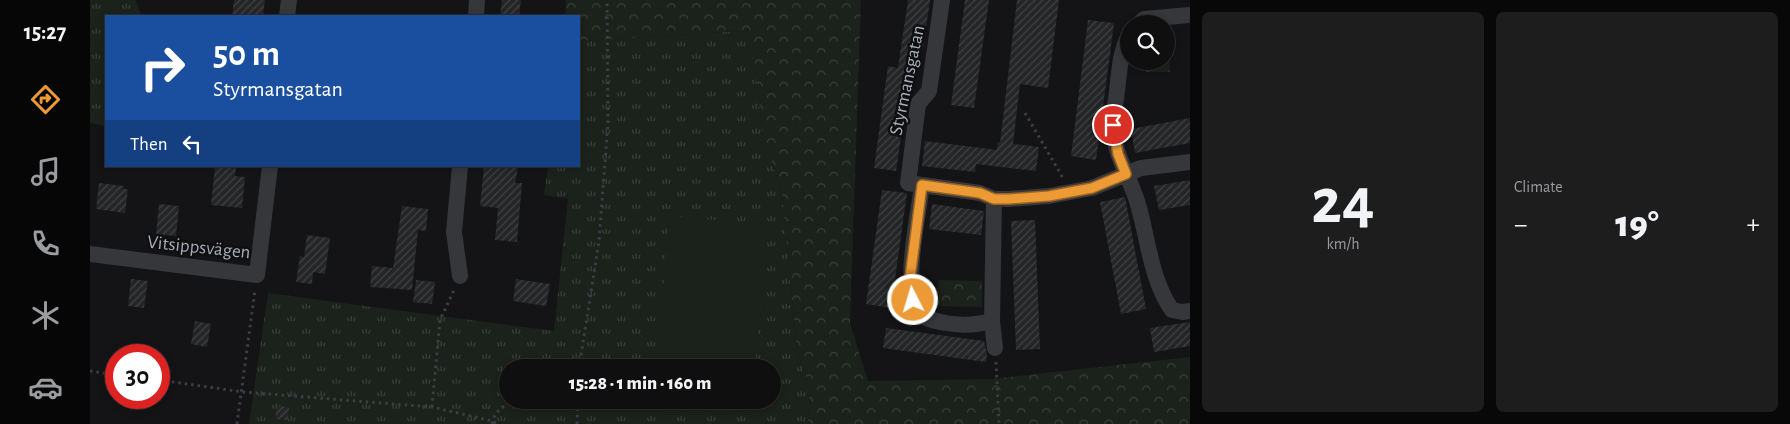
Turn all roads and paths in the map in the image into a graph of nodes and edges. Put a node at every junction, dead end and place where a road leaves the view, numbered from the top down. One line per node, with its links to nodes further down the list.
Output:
1 (289, 0): 6 (street)
2 (477, 0): 7 (street)
3 (607, 0): 24 (path)
4 (942, 0): 15 (street, Styrmansgatan)
5 (1190, 14): 8 (street)
6 (287, 15)
7 (476, 15)
8 (1175, 16)
9 (1120, 65): 14 (street)
10 (1025, 113): 16 (path)
11 (1190, 162): 14 (street)
12 (270, 167): 19 (street, Vitsippsvägen)
13 (460, 167): 20 (street)
14 (1126, 174): 16 (street); 21 (street)
15 (922, 185): 17 (street); 22 (street)
16 (1071, 192): 17 (street)
17 (994, 199): 22 (street)
18 (90, 254): 19 (street, Vitsippsvägen)
19 (257, 275): 28 (path)
20 (460, 276): 29 (path)
21 (1190, 311)
22 (992, 321): 23 (street)
23 (995, 348): 36 (path)
24 (579, 359)
25 (90, 371): 26 (path)
26 (105, 373)
27 (170, 382): 28 (path)
28 (243, 392): 29 (path); 33 (path)
29 (432, 407): 32 (path)
30 (499, 409): 32 (path)
31 (578, 409): 35 (path)
32 (492, 422): 34 (path)
33 (237, 424)
34 (498, 424)
35 (577, 424)
36 (999, 424)

